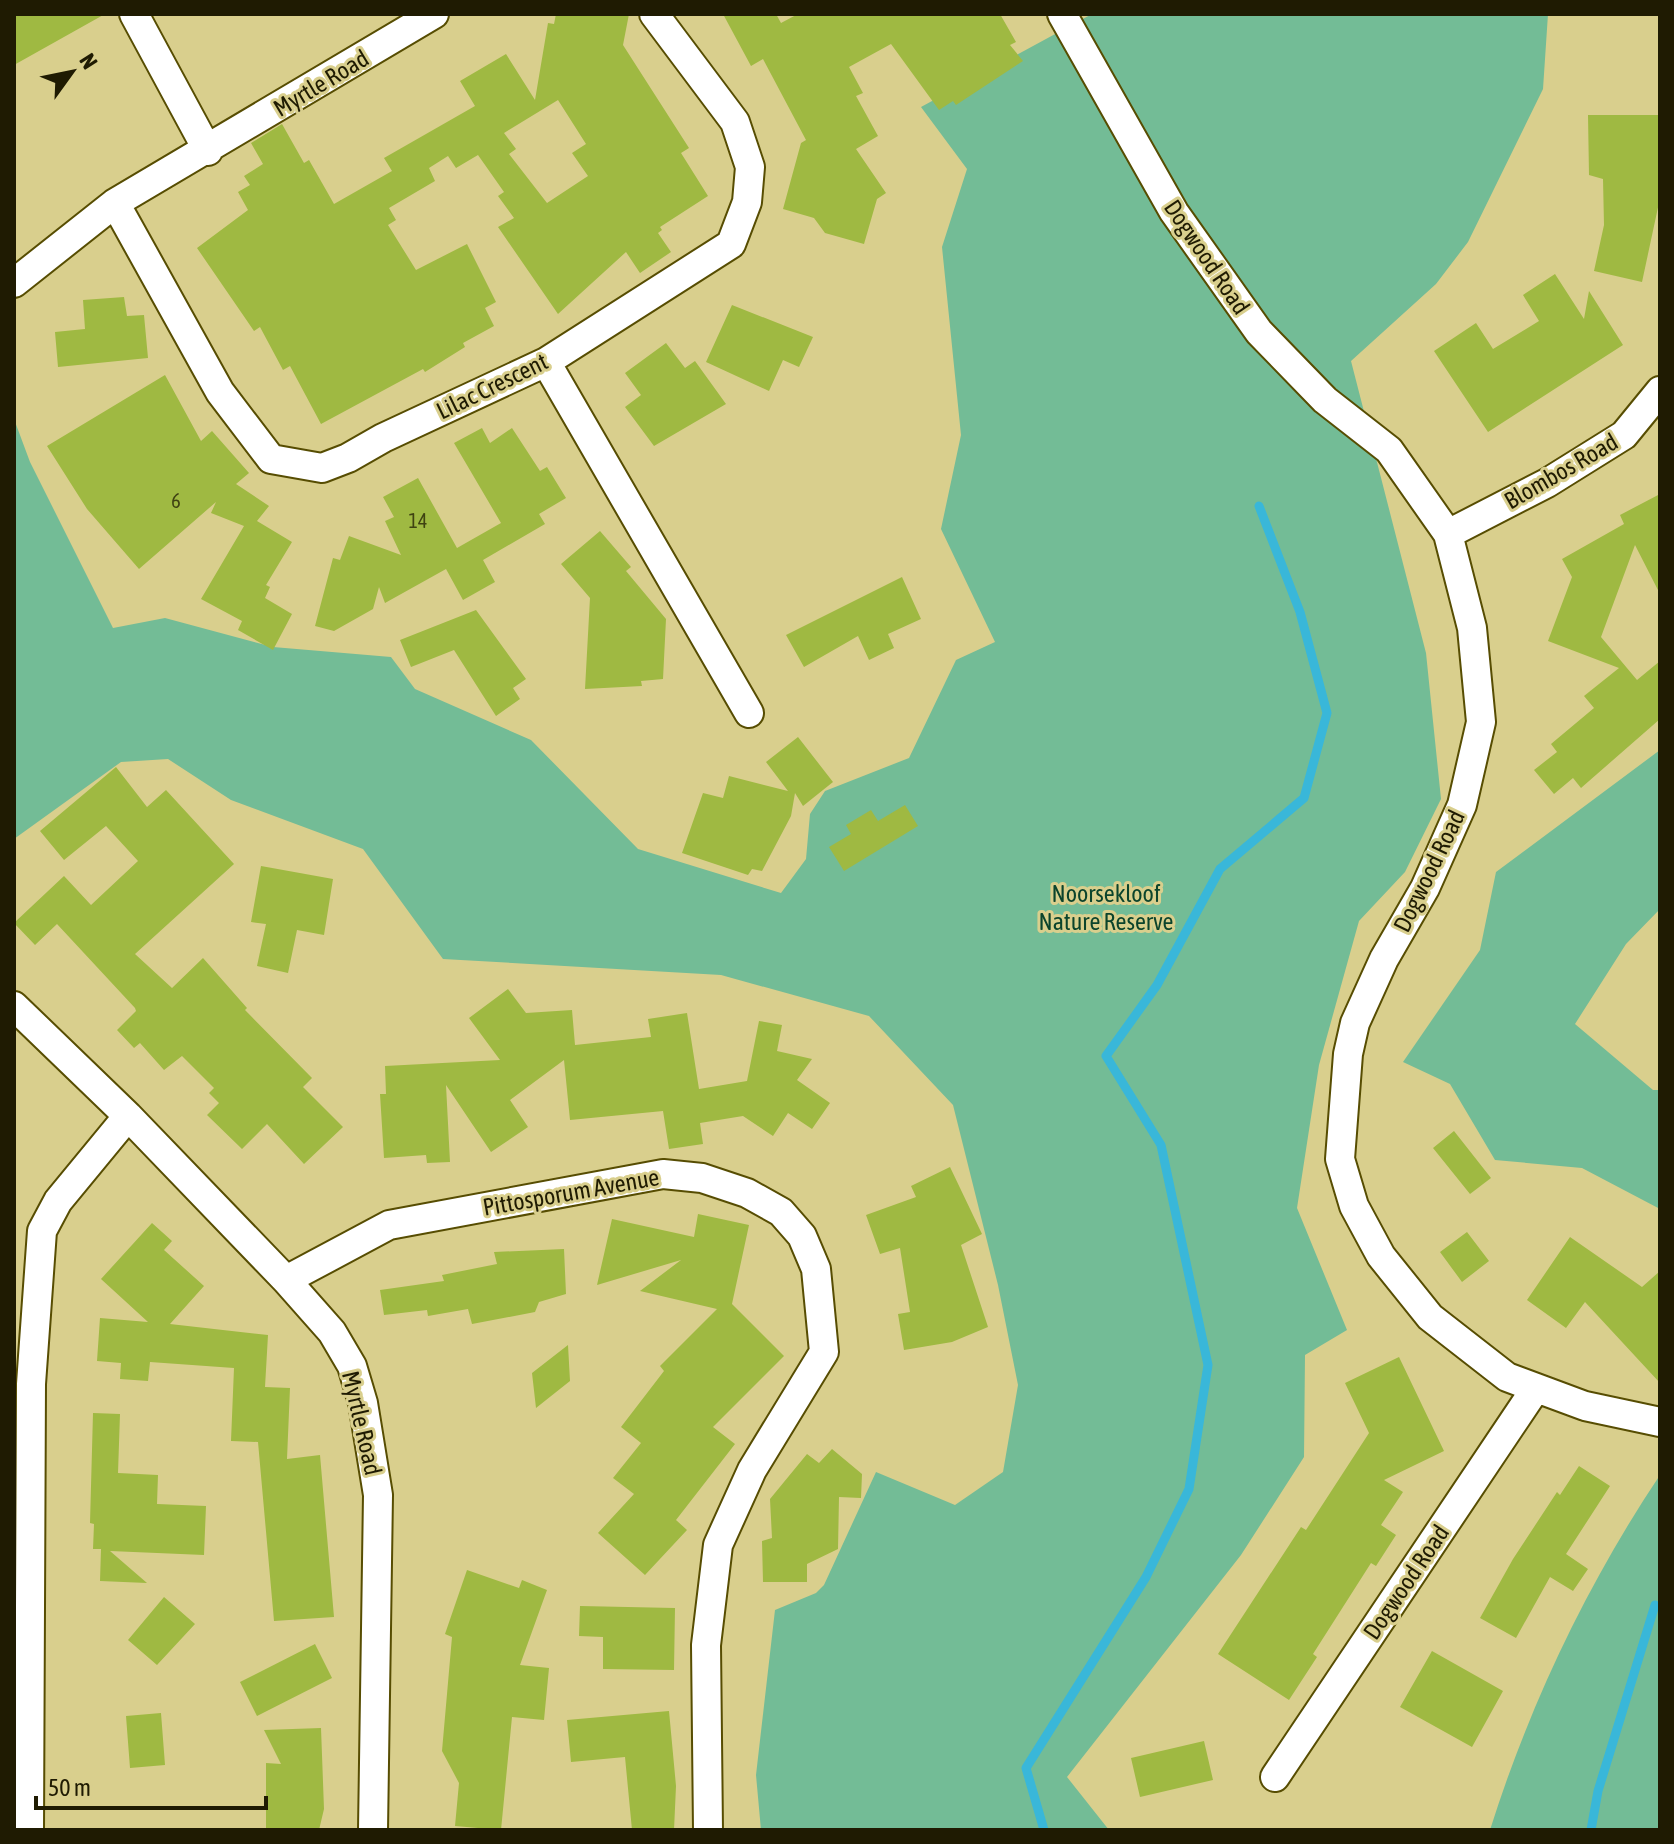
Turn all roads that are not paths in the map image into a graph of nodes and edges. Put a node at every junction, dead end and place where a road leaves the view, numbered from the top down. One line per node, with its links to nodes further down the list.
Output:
1 (134, 14): 5 (street)
2 (434, 14): 5 (street, Myrtle Road)
3 (654, 14): 8 (street, Lilac Crescent)
4 (1062, 14): 10 (street, Dogwood Road)
5 (208, 151): 6 (street, Myrtle Road)
6 (115, 203): 7 (street, Myrtle Road); 8 (street, Lilac Crescent)
7 (14, 283)
8 (546, 362): 11 (street)
9 (1660, 391): 10 (street, Blombos Road)
10 (1448, 534): 15 (street, Dogwood Road)
11 (749, 713)
12 (14, 1006): 13 (street, Myrtle Road)
13 (128, 1116): 14 (street, Myrtle Road); 18 (street)
14 (286, 1280): 19 (street, Myrtle Road); 20 (street, Pittosporum Avenue)
15 (1536, 1388): 16 (street, Dogwood Road); 17 (street, Dogwood Road)
16 (1660, 1422)
17 (1275, 1777)
18 (29, 1830)
19 (373, 1830)
20 (708, 1830)

